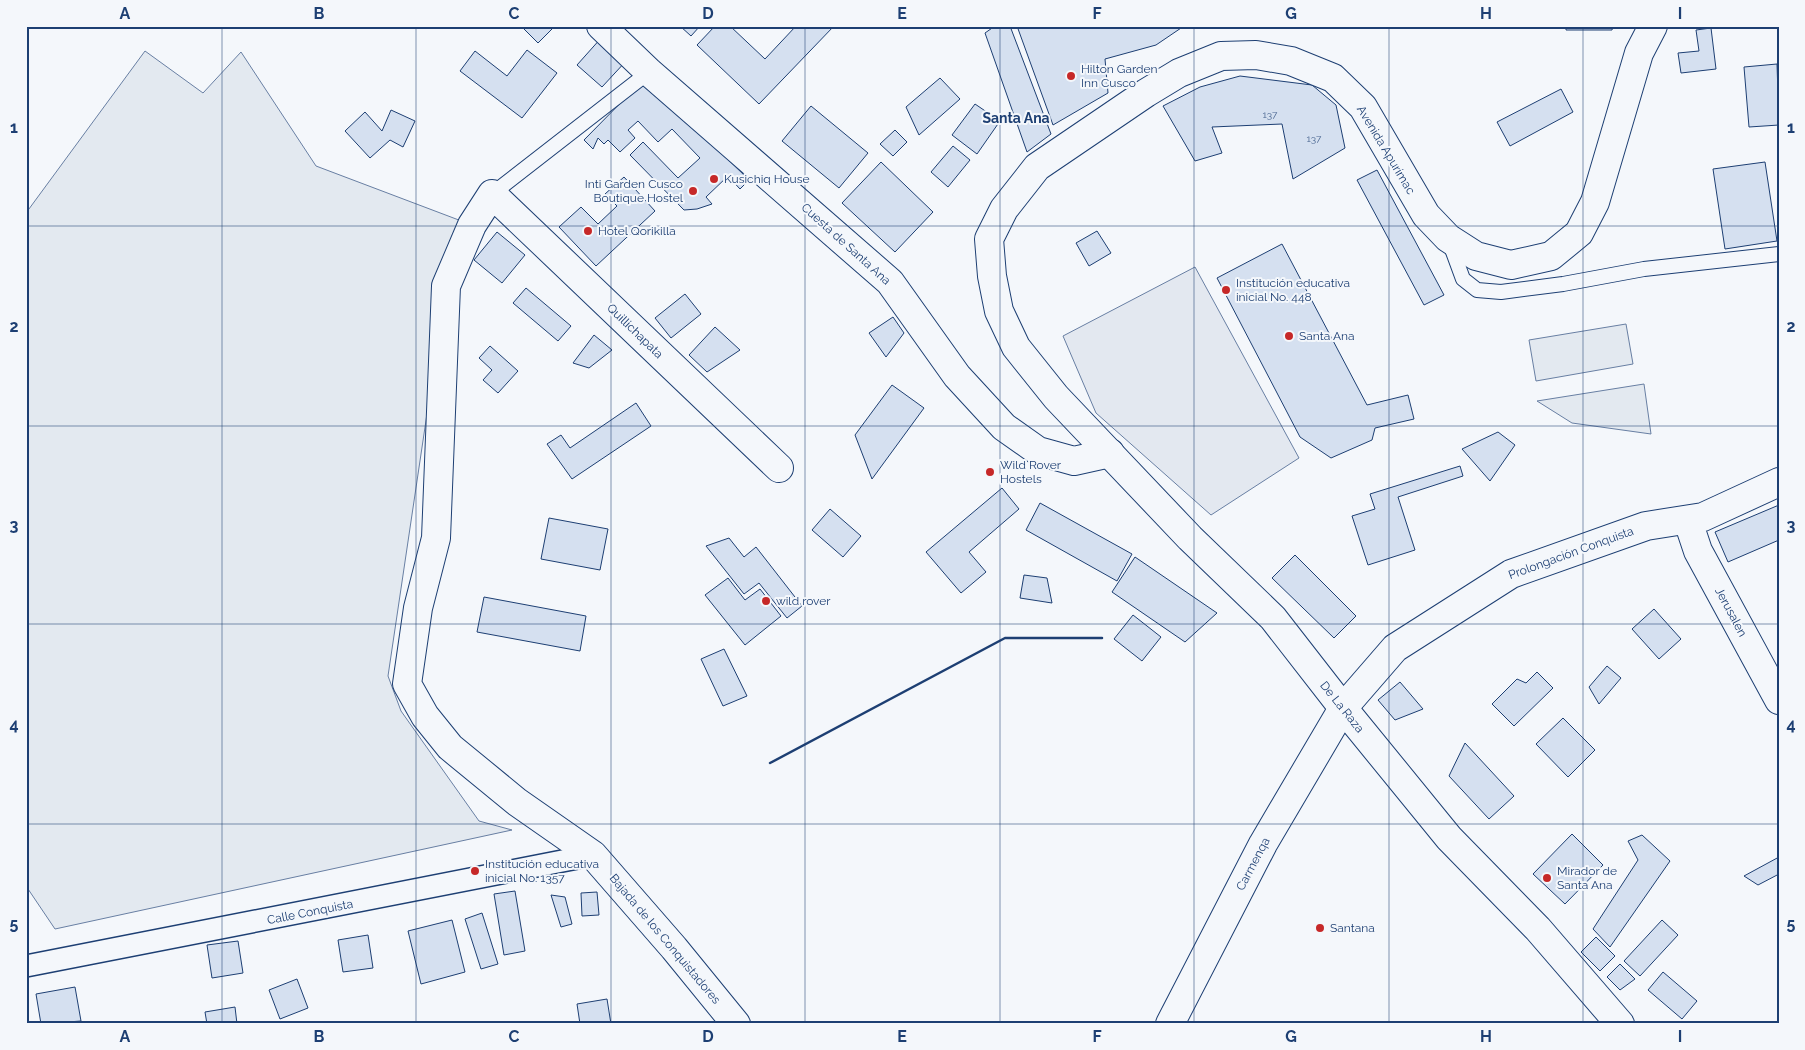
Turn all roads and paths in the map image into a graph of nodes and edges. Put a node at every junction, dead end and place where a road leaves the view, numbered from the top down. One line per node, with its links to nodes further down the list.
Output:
1 (601, 26): 3 (street, Cuesta de Santa Ana)
2 (1653, 26): 5 (street, Avenida Apurímac)
3 (649, 72): 4 (lane); 8 (street, Cuesta de Santa Ana)
4 (492, 194): 9 (street, Quillichapata); 14 (street, Bajada de los Conquistadores)
5 (1448, 238): 6 (lane); 7 (street, Avenida Apurímac)
6 (1779, 254)
7 (1056, 397): 8 (street, De La Raza)
8 (1110, 452): 13 (street, De La Raza)
9 (778, 468)
10 (1779, 482): 11 (street, Prolongación Conquista)
11 (1688, 521): 12 (street, Jerusalen); 13 (street, Prolongación Conquista)
12 (1779, 700)
13 (1343, 708): 17 (street, Carmenqa); 18 (street, De La Raza)
14 (593, 855): 15 (street, Calle Conquista); 16 (street, Bajada de los Conquistadores)
15 (26, 966)
16 (736, 1024)
17 (1170, 1024)
18 (1620, 1024)

